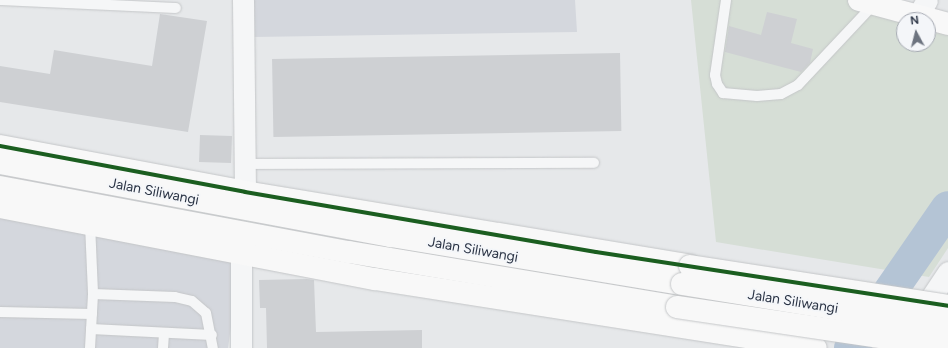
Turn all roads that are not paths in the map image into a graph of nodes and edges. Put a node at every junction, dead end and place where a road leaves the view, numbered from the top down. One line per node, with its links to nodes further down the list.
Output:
1 (0, 0): 5 (lane)
2 (243, 0): 10 (street)
3 (726, 0): 4 (lane)
4 (867, 2): 6 (main road)
5 (176, 8)
6 (923, 8): 7 (main road)
7 (948, 24)
8 (0, 146): 13 (main road)
9 (0, 163): 17 (main road, Jalan Siliwangi)
10 (245, 164): 11 (lane); 13 (street)
11 (594, 164)
12 (0, 187): 20 (main road, Jalan Siliwangi)
13 (245, 192): 17 (main road)
14 (0, 207): 15 (main road)
15 (90, 224): 16 (main road); 21 (lane)
16 (241, 254): 24 (main road); 36 (street)
17 (594, 261): 19 (main road, Jalan Siliwangi)
18 (948, 272): 38 (street)
19 (686, 275): 23 (main road, bridge); 28 (main road, Jalan Siliwangi, bridge)
20 (537, 284): 22 (main road, Jalan Siliwangi); 24 (main road)
21 (93, 294): 26 (lane); 31 (lane)
22 (625, 299): 24 (main road); 27 (main road, Jalan Siliwangi)
23 (948, 306)
24 (574, 309): 27 (main road)
25 (0, 312): 26 (lane)
26 (92, 314): 29 (lane)
27 (677, 315): 32 (main road, Jalan Siliwangi, bridge); 37 (main road)
28 (948, 327)
29 (91, 329): 30 (lane); 33 (lane)
30 (164, 333): 31 (lane); 34 (lane)
31 (212, 335): 35 (lane)
32 (948, 347)
33 (90, 348)
34 (163, 348)
35 (213, 348)
36 (240, 348)
37 (816, 348)
38 (898, 348)

